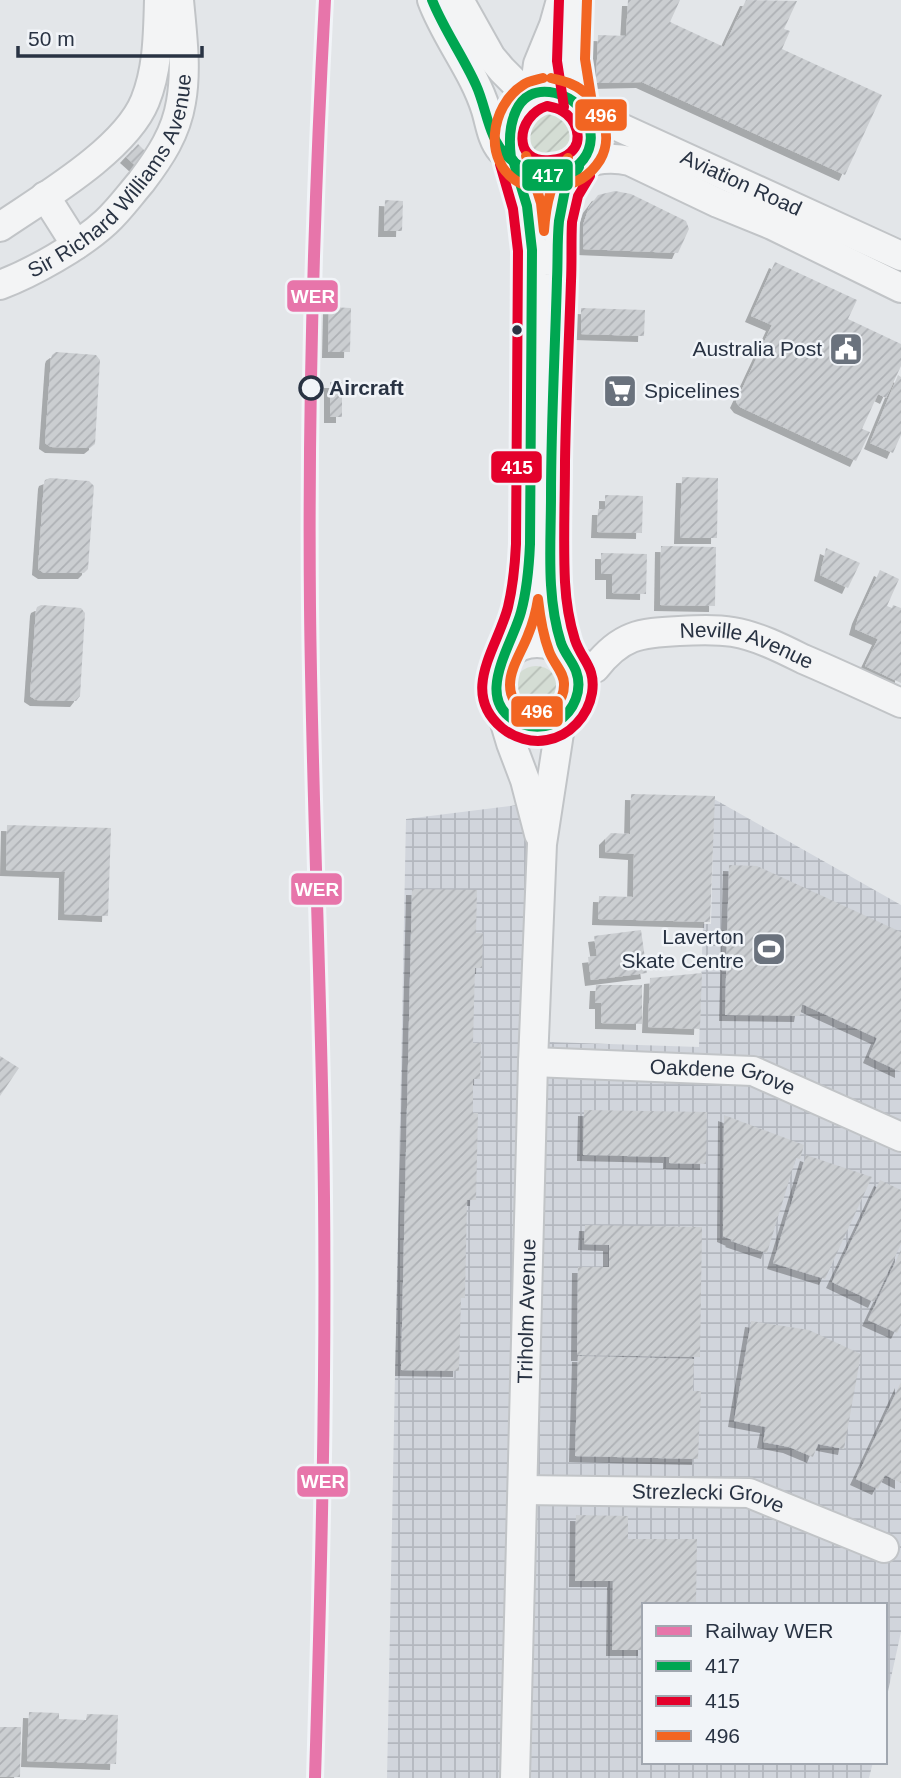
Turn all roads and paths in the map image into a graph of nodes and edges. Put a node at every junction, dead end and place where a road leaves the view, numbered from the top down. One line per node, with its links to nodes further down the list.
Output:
1 (159, 0): 11 (street, Sir Richard Williams Avenue)
2 (179, 0): 15 (street, Sir Richard Williams Avenue)
3 (432, 0): 9 (street)
4 (459, 0): 7 (street)
5 (561, 0): 7 (street)
6 (573, 0): 8 (street)
7 (531, 95): 8 (street); 9 (street)
8 (579, 106): 10 (street); 12 (street, Aviation Road)
9 (512, 159): 10 (street); 20 (street)
10 (579, 166): 13 (street, Aviation Road); 19 (street)
11 (45, 196): 14 (street, Sir Richard Williams Avenue); 15 (street)
12 (774, 197): 13 (street); 16 (street, Aviation Road)
13 (772, 225): 18 (street, Aviation Road)
14 (0, 226)
15 (76, 245): 17 (street, Sir Richard Williams Avenue)
16 (901, 256)
17 (0, 285)
18 (901, 288)
19 (577, 661): 20 (street); 22 (street, Neville Avenue); 23 (street)
20 (499, 670): 21 (street)
21 (499, 702): 23 (street); 24 (street, Triholm Avenue)
22 (901, 703)
23 (561, 720): 24 (street, Triholm Avenue)
24 (541, 844): 25 (street, Triholm Avenue)
25 (533, 1062): 26 (street, Oakdene Grove); 27 (street, Triholm Avenue)
26 (901, 1138)
27 (523, 1490): 28 (street, Strezlecki Grove); 29 (street, Triholm Avenue)
28 (884, 1548)
29 (515, 1778)

